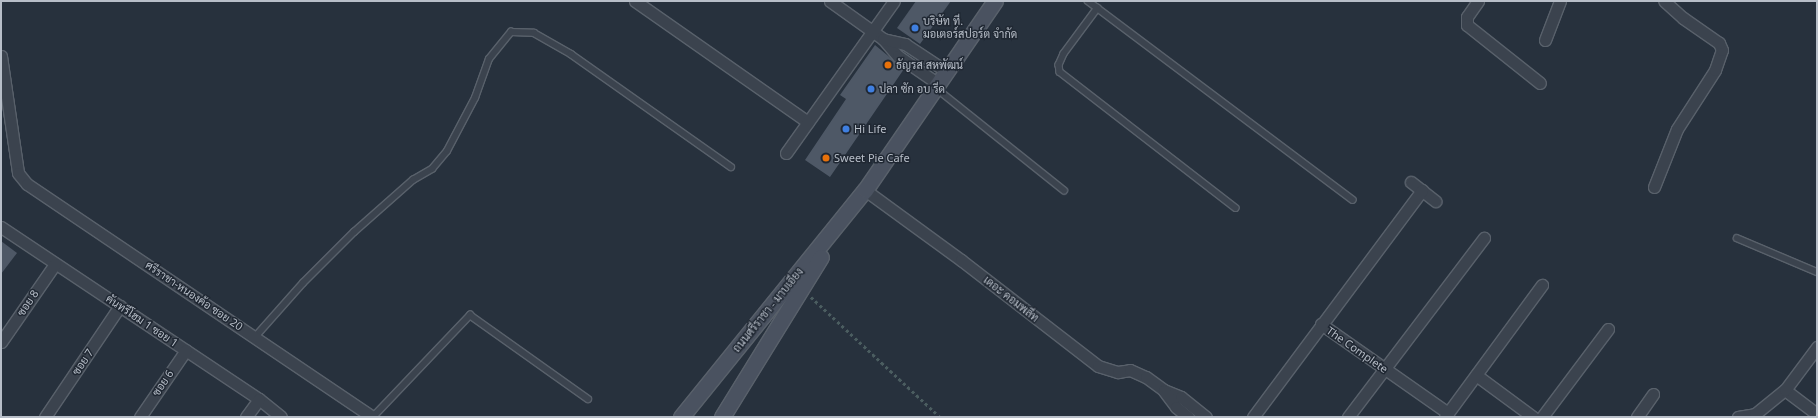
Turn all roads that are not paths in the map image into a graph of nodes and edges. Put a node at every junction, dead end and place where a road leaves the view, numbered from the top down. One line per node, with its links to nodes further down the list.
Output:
1 (635, 1): 15 (street)
2 (830, 1): 10 (street)
3 (894, 1): 10 (street)
4 (995, 1): 13 (main road, ถนนศรีราชา - มาบเอียง)
5 (1088, 1): 9 (lane)
6 (1478, 1): 14 (street)
7 (1560, 1): 11 (street)
8 (1664, 1): 19 (street)
9 (1098, 8): 23 (lane); 26 (lane)
10 (873, 32): 13 (street); 15 (street)
11 (1545, 40)
12 (1, 56): 36 (street, ศรีราชา-หนองค้อ ซอย 20)
13 (939, 80): 20 (main road, ถนนศรีราชา - มาบเอียง); 21 (lane)
14 (1540, 84)
15 (808, 122): 16 (street)
16 (786, 153)
17 (731, 167): 36 (lane)
18 (1411, 182): 22 (street)
19 (1654, 187)
20 (865, 190): 25 (main road, ถนนศรีราชา - มาบเอียง); 42 (street, เดอะ คอมพลีท)
21 (1064, 190)
22 (1422, 190): 24 (street); 34 (street)
23 (1353, 200)
24 (1435, 201)
25 (855, 204): 54 (main road, ถนนศรีราชา - มาบเอียง); 55 (main road, ถนนศรีราชา - มาบเอียง)
26 (1236, 208)
27 (1, 227): 30 (street, คันทรีโฮม 1 ซอย 1)
28 (1484, 238): 40 (street)
29 (1737, 238): 31 (lane)
30 (55, 264): 33 (street, คันทรีโฮม 1 ซอย 1); 37 (street, ซอย 8)
31 (1817, 272)
32 (1542, 286): 41 (street)
33 (120, 306): 39 (street, คันทรีโฮม 1 ซอย 1); 49 (street, ซอย 7)
34 (1321, 324): 40 (street, The Complete); 58 (street, The Complete)
35 (1608, 329): 61 (street)
36 (255, 337): 53 (street, ศรีราชา-หนองค้อ ซอย 20)
37 (1, 342)
38 (1817, 347): 43 (street)
39 (186, 350): 45 (street, คันทรีโฮม 1 ซอย 1); 50 (street, ซอย 6)
40 (1384, 368): 48 (street, The Complete); 59 (street)
41 (1476, 375): 48 (street); 60 (street)
42 (1164, 390): 56 (street); 57 (street)
43 (1785, 390): 47 (street); 63 (street)
44 (1653, 394): 62 (street)
45 (259, 399): 51 (street); 52 (street, คันทรีโฮม 1 ซอย 1)
46 (588, 399): 53 (lane)
47 (1817, 414)
48 (1446, 415)
49 (45, 417)
50 (140, 417)
51 (246, 417)
52 (281, 417)
53 (373, 417)
54 (681, 417)
55 (722, 417)
56 (1188, 417)
57 (1206, 417)
58 (1253, 417)
59 (1348, 417)
60 (1533, 417)
61 (1542, 417)
62 (1637, 417)
63 (1738, 417)

